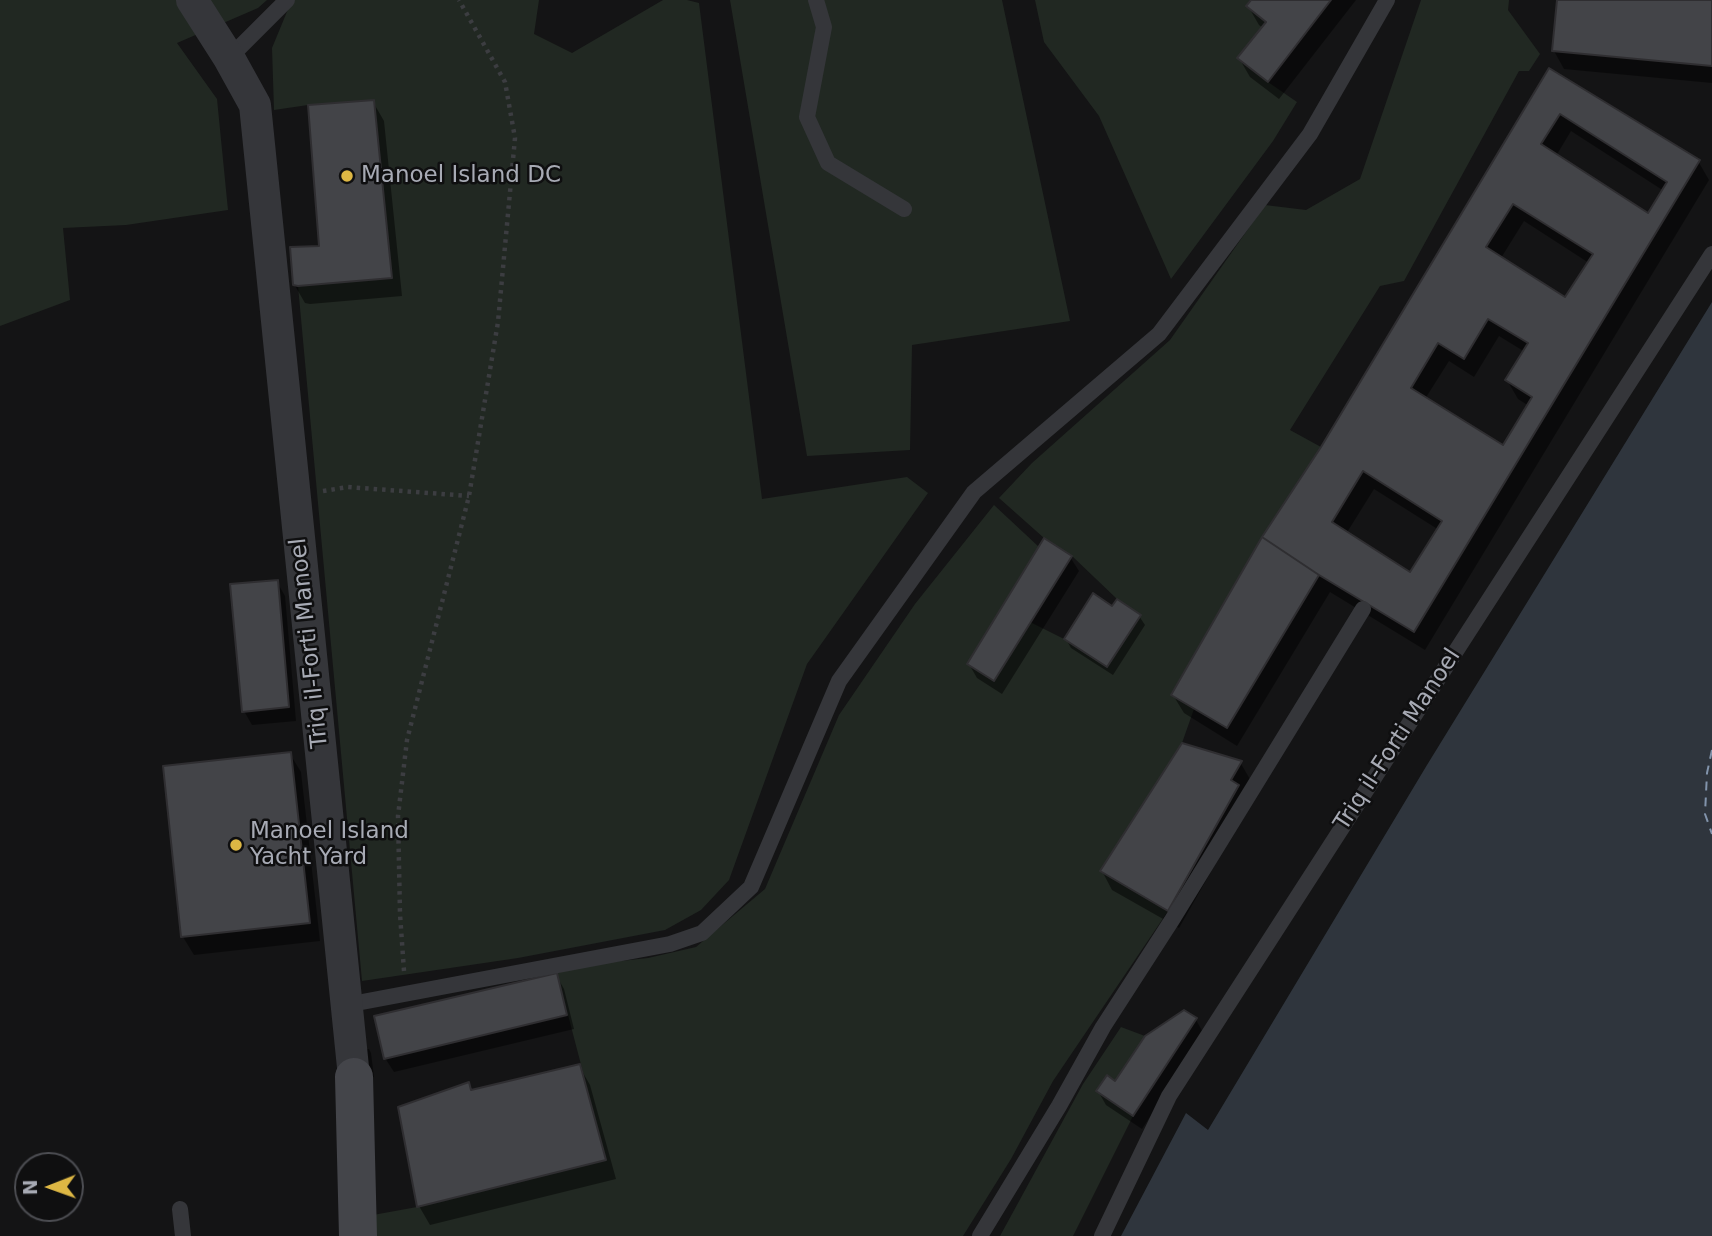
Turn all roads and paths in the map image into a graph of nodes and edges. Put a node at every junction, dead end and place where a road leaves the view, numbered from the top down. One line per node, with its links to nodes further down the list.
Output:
1 (192, 0): 6 (street, Triq il-Forti Manoel)
2 (287, 0): 6 (lane)
3 (459, 0): 10 (path)
4 (816, 0): 7 (lane)
5 (1387, 0): 12 (lane)
6 (229, 58): 13 (street, Triq il-Forti Manoel)
7 (904, 209)
8 (1712, 254): 19 (lane, Triq il-Forti Manoel)
9 (348, 487): 10 (path)
10 (469, 496): 12 (path)
11 (1363, 609): 18 (lane)
12 (405, 993): 13 (lane)
13 (346, 1005): 14 (street, Triq il-Forti Manoel)
14 (354, 1077): 17 (street, Triq il-Forti Manoel)
15 (180, 1209): 16 (lane)
16 (183, 1236)
17 (358, 1236)
18 (980, 1236)
19 (1102, 1236)

